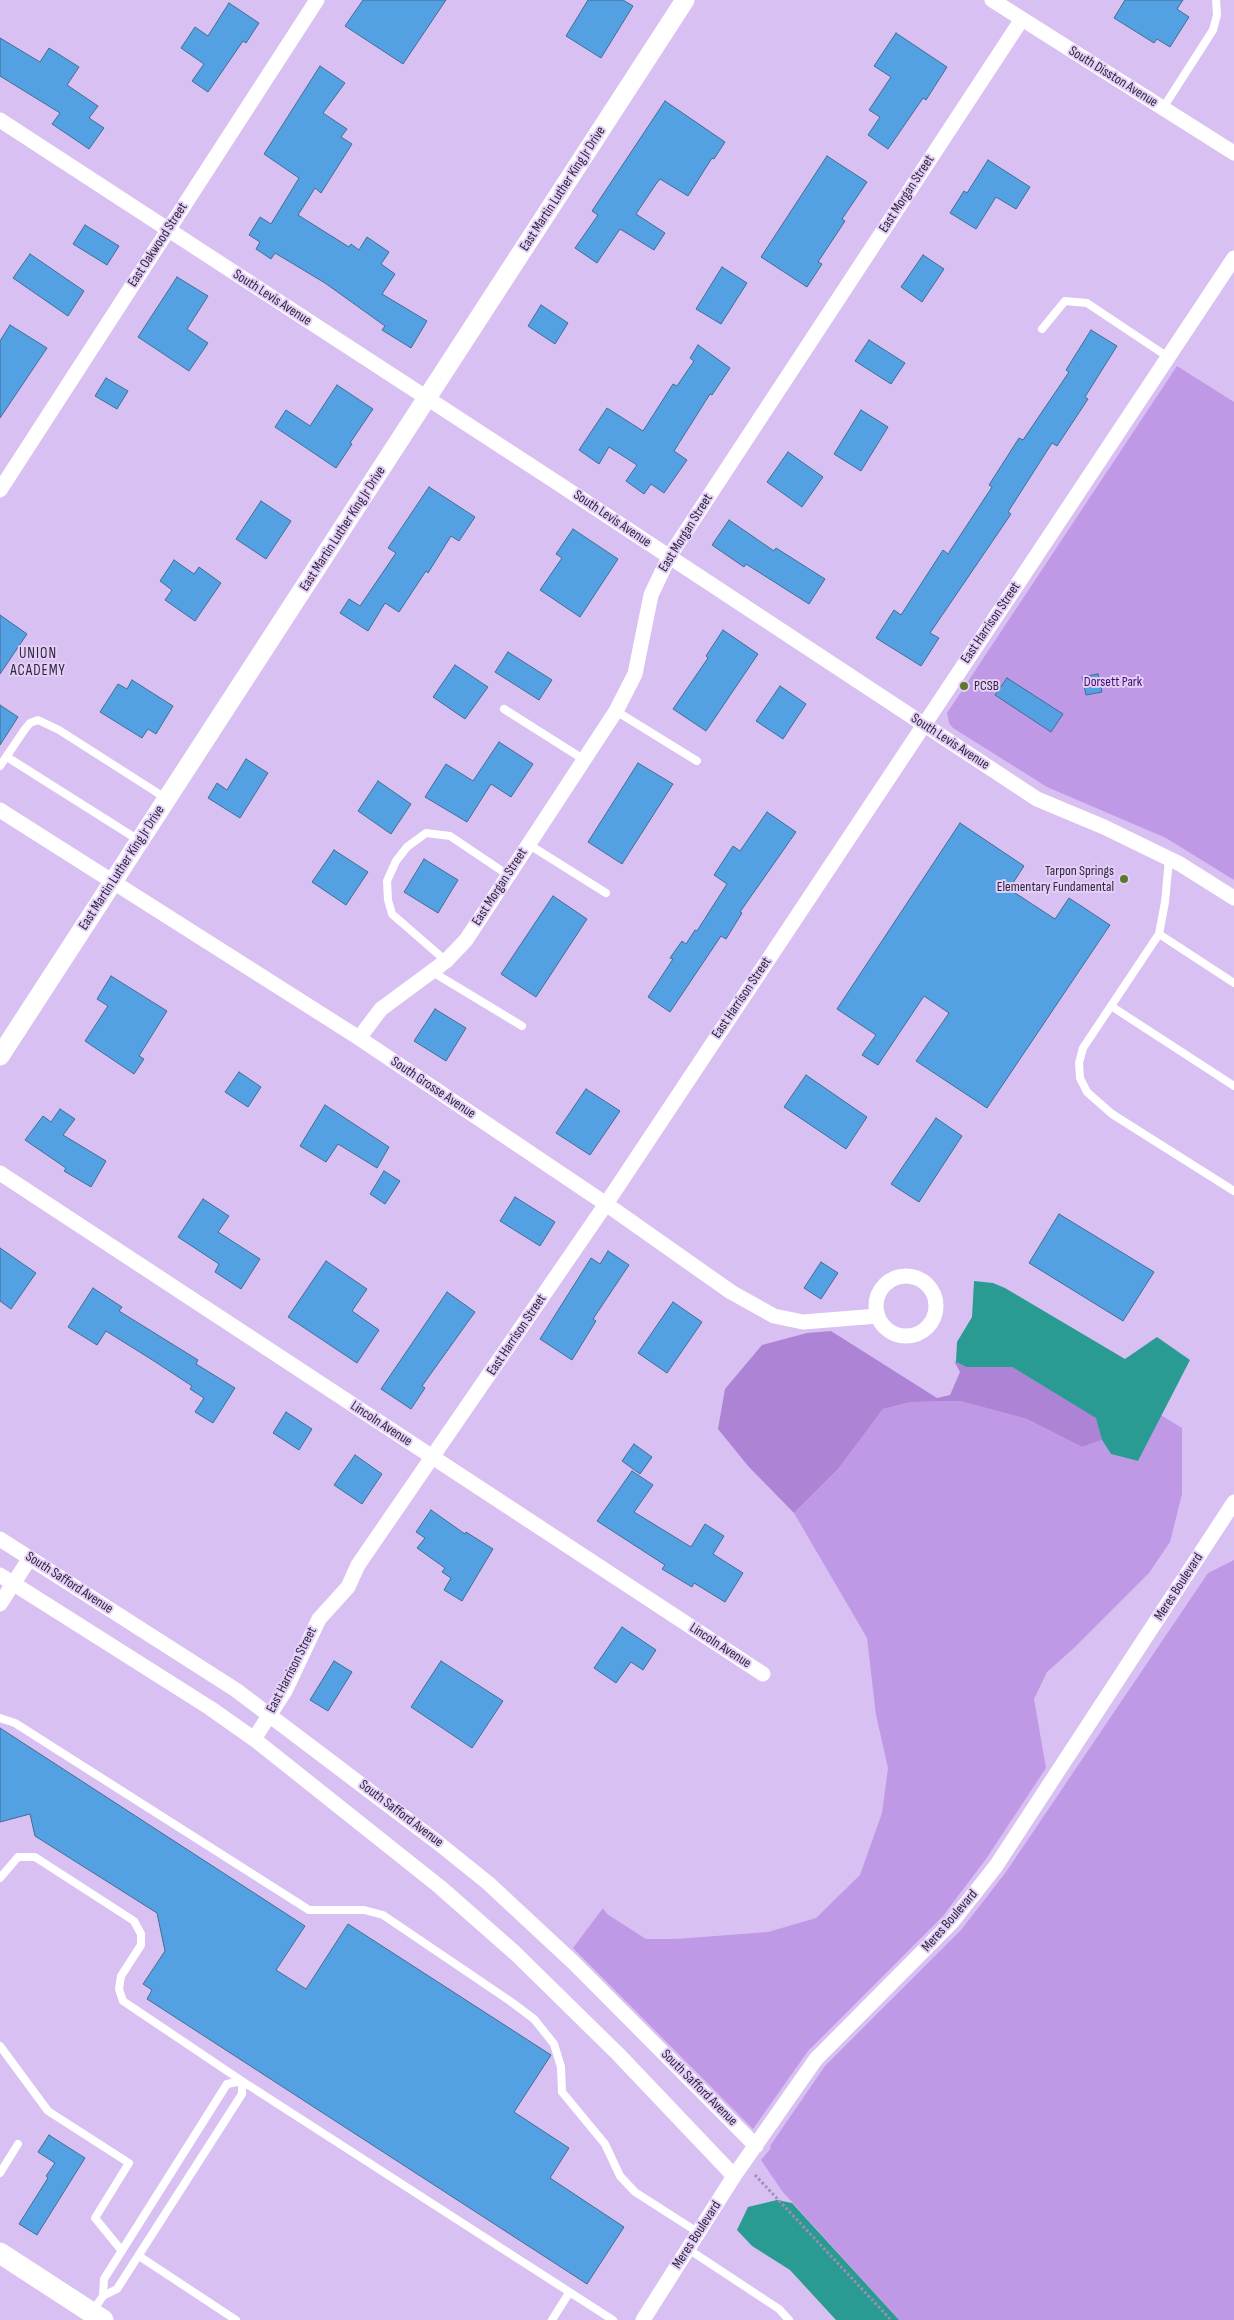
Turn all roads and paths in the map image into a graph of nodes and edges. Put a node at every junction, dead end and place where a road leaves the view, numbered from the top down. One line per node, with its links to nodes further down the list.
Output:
1 (317, 0): 9 (street, East Oakwood Street)
2 (685, 0): 13 (street, East Martin Luther King Jr Drive)
3 (992, 0): 5 (street, South Disston Avenue)
4 (1216, 0): 6 (lane)
5 (1022, 19): 6 (street, South Disston Avenue); 15 (street, East Morgan Street)
6 (1163, 108): 8 (street, South Disston Avenue)
7 (0, 120): 9 (street, South Levis Avenue)
8 (1234, 153)
9 (168, 230): 13 (street, South Levis Avenue); 14 (street, East Oakwood Street)
10 (1234, 258): 12 (street, East Harrison Street)
11 (1042, 329): 12 (lane)
12 (1168, 357): 18 (street, East Harrison Street)
13 (428, 399): 15 (street, South Levis Avenue); 23 (street, East Martin Luther King Jr Drive)
14 (0, 490)
15 (669, 557): 17 (street, East Morgan Street); 18 (street, South Levis Avenue)
16 (504, 709): 20 (lane)
17 (616, 711): 20 (street, East Morgan Street); 21 (lane)
18 (923, 725): 27 (street, South Levis Avenue); 43 (street, East Harrison Street)
19 (6, 757): 22 (lane); 23 (lane); 25 (lane)
20 (583, 760): 26 (street, East Morgan Street)
21 (697, 761)
22 (0, 766)
23 (167, 799): 25 (street, East Martin Luther King Jr Drive)
24 (0, 810): 29 (street, South Grosse Avenue)
25 (140, 841): 29 (street, East Martin Luther King Jr Drive)
26 (528, 844): 28 (street, East Morgan Street); 30 (lane)
27 (1169, 859): 31 (street, South Levis Avenue); 32 (lane)
28 (508, 875): 33 (street, East Morgan Street); 33 (lane)
29 (113, 882): 38 (street, South Grosse Avenue); 39 (street, East Martin Luther King Jr Drive)
30 (606, 892)
31 (1234, 898)
32 (1158, 934): 35 (lane); 36 (lane)
33 (446, 961): 34 (street, East Morgan Street)
34 (431, 972): 37 (lane); 38 (street, East Morgan Street)
35 (1234, 983)
36 (1111, 1006): 40 (lane); 42 (lane)
37 (522, 1026)
38 (359, 1038): 43 (street, South Grosse Avenue)
39 (0, 1056)
40 (1234, 1086)
41 (0, 1173): 45 (street, Lincoln Avenue)
42 (1234, 1190)
43 (606, 1204): 44 (street, South Grosse Avenue); 45 (street, East Harrison Street)
44 (878, 1316): 44 (street)
45 (432, 1458): 52 (street, Lincoln Avenue); 53 (street, East Harrison Street)
46 (1234, 1502): 60 (street, Meres Boulevard)
47 (0, 1539): 48 (street, South Safford Avenue)
48 (30, 1558): 50 (street); 53 (street, South Safford Avenue)
49 (0, 1575): 50 (street)
50 (13, 1584): 51 (street); 55 (street)
51 (0, 1604)
52 (763, 1674)
53 (269, 1716): 55 (street, East Harrison Street); 60 (street, South Safford Avenue)
54 (0, 1718): 63 (lane)
55 (254, 1739): 62 (street)
56 (0, 1878): 58 (lane)
57 (0, 2046): 65 (lane)
58 (242, 2081): 65 (lane); 67 (lane); 68 (lane)
59 (18, 2144): 61 (lane)
60 (756, 2146): 62 (street, Meres Boulevard)
61 (0, 2173)
62 (734, 2176): 63 (street, Meres Boulevard)
63 (699, 2233): 64 (street, Meres Boulevard)
64 (688, 2249): 73 (street, Meres Boulevard); 74 (lane)
65 (122, 2250): 69 (lane)
66 (0, 2253): 69 (main road)
67 (139, 2256): 69 (lane); 70 (lane)
68 (569, 2293): 71 (lane); 72 (lane)
69 (99, 2310)
70 (236, 2320)
71 (552, 2320)
72 (613, 2320)
73 (643, 2320)
74 (790, 2320)

